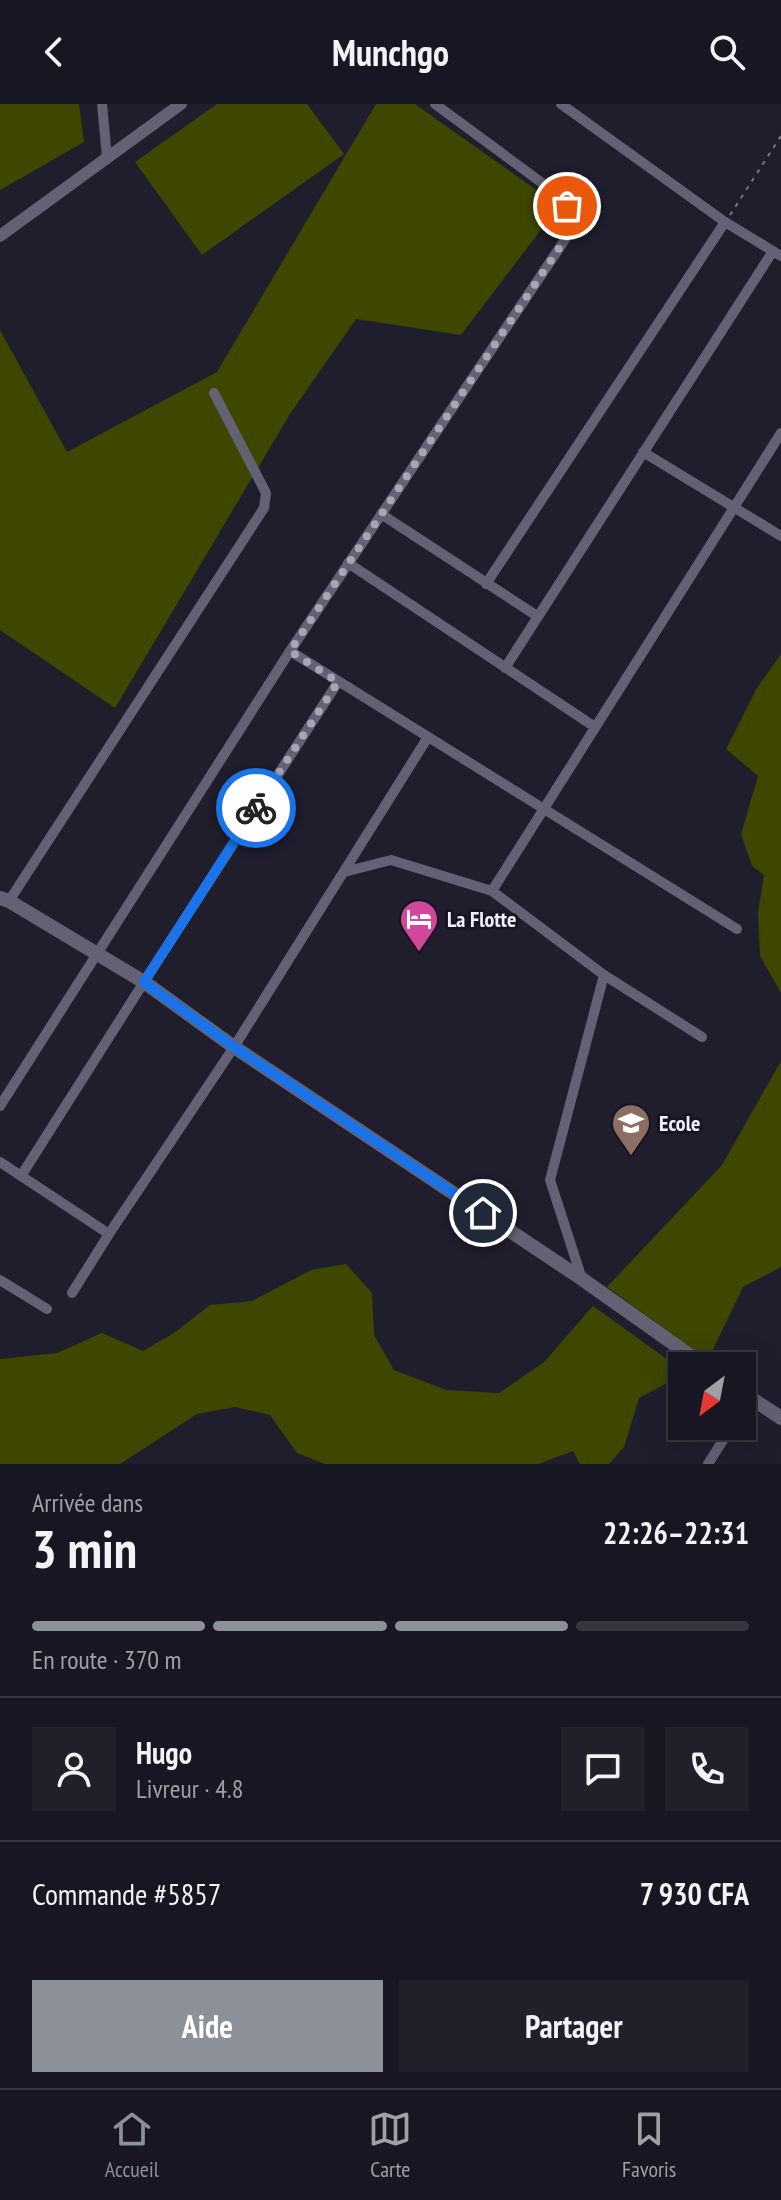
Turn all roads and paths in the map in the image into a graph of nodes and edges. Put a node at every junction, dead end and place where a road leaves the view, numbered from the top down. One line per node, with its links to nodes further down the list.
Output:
1 (102, 104): 6 (street)
2 (181, 104): 6 (street)
3 (435, 104): 14 (street)
4 (561, 104): 7 (street)
5 (781, 136): 7 (path)
6 (107, 157): 8 (street)
7 (725, 222): 9 (street); 17 (street)
8 (0, 236)
9 (777, 254): 12 (street)
10 (214, 393): 27 (street)
11 (781, 433): 13 (street)
12 (643, 452): 13 (street); 18 (street)
13 (733, 509): 15 (street); 22 (street)
14 (381, 514): 16 (street); 17 (street)
15 (781, 536)
16 (348, 563): 19 (street); 20 (street)
17 (486, 584): 18 (street)
18 (537, 616): 20 (street)
19 (290, 651): 21 (street); 29 (street)
20 (505, 668): 22 (street)
21 (338, 682): 23 (street); 31 (street)
22 (595, 727): 24 (street)
23 (428, 737): 24 (street); 25 (street)
24 (544, 809): 26 (street); 28 (street)
25 (344, 872): 26 (street); 33 (street)
26 (492, 891): 30 (street)
27 (4, 900): 29 (main road)
28 (737, 929)
29 (96, 953): 31 (main road); 34 (street)
30 (604, 975): 32 (street); 38 (street)
31 (144, 982): 33 (main road); 36 (street)
32 (702, 1037)
33 (234, 1047): 37 (street); 38 (main road)
34 (0, 1106)
35 (0, 1162): 36 (street)
36 (21, 1176): 37 (street)
37 (109, 1234): 40 (street)
38 (582, 1279): 42 (main road)
39 (0, 1280): 41 (street)
40 (72, 1293)
41 (47, 1309)
42 (685, 1352)
43 (756, 1406): 44 (main road)
44 (781, 1418)
45 (723, 1440): 46 (street)
46 (708, 1464)

